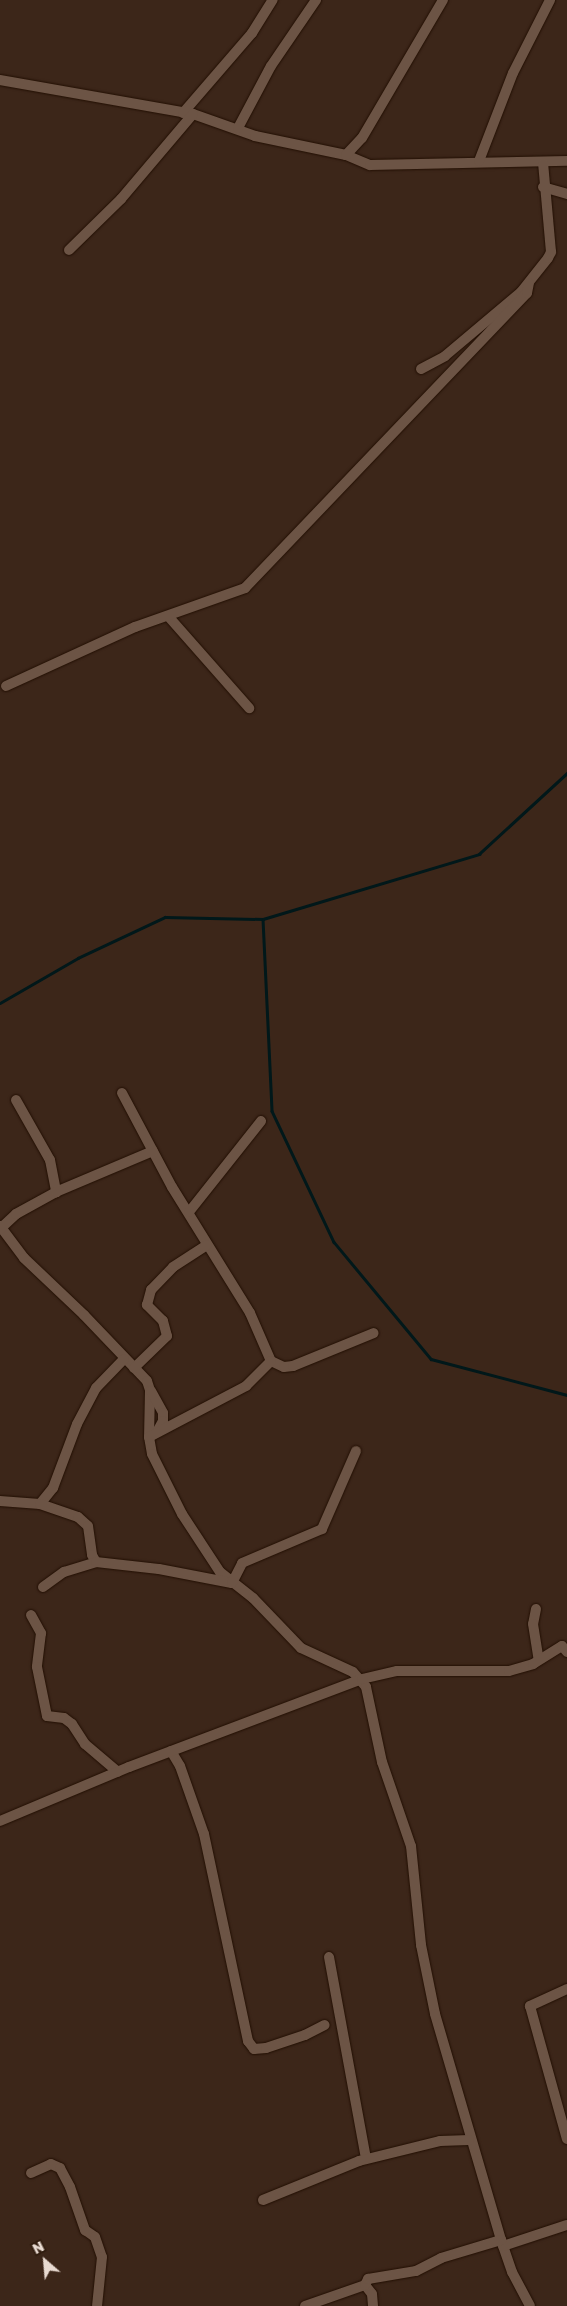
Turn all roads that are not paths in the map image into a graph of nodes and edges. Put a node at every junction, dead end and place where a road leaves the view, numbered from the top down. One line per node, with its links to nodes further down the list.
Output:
1 (273, 0): 6 (street)
2 (316, 0): 7 (street)
3 (443, 0): 8 (street)
4 (550, 0): 9 (street)
5 (0, 80): 6 (street)
6 (188, 113): 7 (street); 14 (street)
7 (238, 128): 8 (street)
8 (346, 155): 9 (street)
9 (479, 161): 11 (street)
10 (567, 161): 11 (street)
11 (542, 163): 12 (street)
12 (543, 187): 13 (street); 15 (street)
13 (567, 194)
14 (69, 250)
15 (529, 283): 16 (street); 17 (street)
16 (420, 369)
17 (168, 616): 18 (street); 19 (street)
18 (6, 686)
19 (249, 708)
20 (122, 1092): 23 (street)
21 (16, 1100): 24 (street)
22 (261, 1121): 25 (street)
23 (153, 1151): 24 (street); 25 (street)
24 (56, 1192): 26 (street)
25 (189, 1212): 27 (street)
26 (1, 1228): 29 (street)
27 (207, 1245): 30 (street); 31 (street)
28 (374, 1333): 30 (street)
29 (124, 1359): 31 (street); 35 (street)
30 (271, 1361): 32 (street)
31 (134, 1368): 32 (street)
32 (152, 1435): 37 (street)
33 (356, 1451): 37 (street)
34 (0, 1501): 35 (street)
35 (40, 1504): 36 (street)
36 (96, 1562): 37 (street); 38 (street)
37 (232, 1583): 43 (street)
38 (43, 1587)
39 (536, 1609): 42 (street)
40 (31, 1615): 45 (street)
41 (565, 1647): 42 (street)
42 (539, 1660): 43 (street)
43 (362, 1679): 44 (street); 51 (street)
44 (171, 1751): 45 (street); 49 (street)
45 (118, 1772): 46 (street)
46 (0, 1821)
47 (329, 1957): 52 (street)
48 (567, 1989): 50 (street)
49 (325, 2025)
50 (567, 2139)
51 (469, 2140): 52 (street); 56 (street)
52 (366, 2160): 54 (street)
53 (31, 2173): 58 (street)
54 (263, 2200)
55 (567, 2225): 56 (street)
56 (502, 2243): 57 (street); 61 (street)
57 (365, 2285): 59 (street); 60 (street)
58 (97, 2306)
59 (305, 2306)
60 (373, 2306)
61 (530, 2306)

